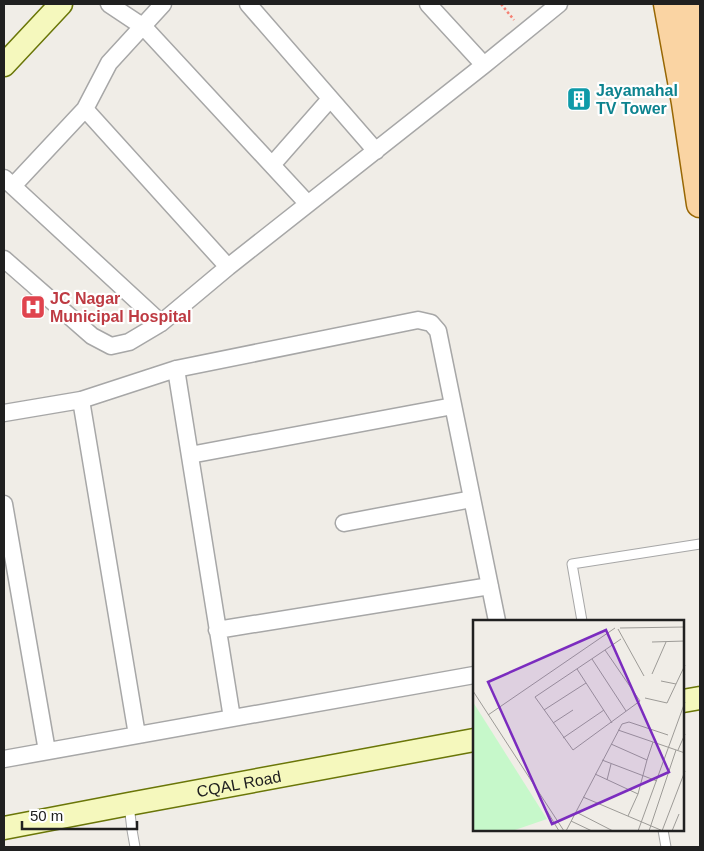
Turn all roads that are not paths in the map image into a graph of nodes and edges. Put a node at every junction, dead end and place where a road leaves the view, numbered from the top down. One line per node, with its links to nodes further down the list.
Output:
1 (61, 4): 9 (main road)
2 (109, 4): 8 (street)
3 (163, 4): 8 (street)
4 (248, 4): 11 (street)
5 (428, 4): 10 (street)
6 (558, 4): 10 (street)
7 (683, 14): 12 (main road)
8 (142, 25): 13 (street); 15 (street)
9 (4, 65)
10 (484, 65): 14 (street)
11 (330, 100): 14 (street); 15 (street)
12 (695, 104): 18 (main road)
13 (85, 109): 16 (street); 20 (street)
14 (376, 151): 17 (street)
15 (272, 165): 17 (street)
16 (8, 182): 21 (street)
17 (308, 204): 20 (street)
18 (700, 204)
19 (4, 265): 21 (street)
20 (228, 267): 21 (street)
21 (161, 323)
22 (176, 369): 23 (street); 24 (street); 26 (street)
23 (81, 400): 25 (street); 39 (street)
24 (453, 406): 26 (street); 27 (street)
25 (4, 413)
26 (190, 454): 34 (street)
27 (472, 499): 29 (street); 31 (street)
28 (4, 504): 41 (street)
29 (344, 523)
30 (700, 544): 33 (lane)
31 (490, 586): 32 (street); 34 (street)
32 (497, 620)
33 (582, 620)
34 (218, 630): 38 (street)
35 (473, 675): 38 (street)
36 (700, 698): 37 (main road)
37 (684, 701)
38 (232, 718): 39 (street)
39 (137, 735): 41 (street)
40 (473, 740): 43 (main road, CQAL Road)
41 (48, 751): 42 (street)
42 (4, 759)
43 (129, 804): 44 (main road, CQAL Road); 46 (lane)
44 (4, 828)
45 (663, 831): 47 (lane)
46 (135, 847)
47 (666, 847)

